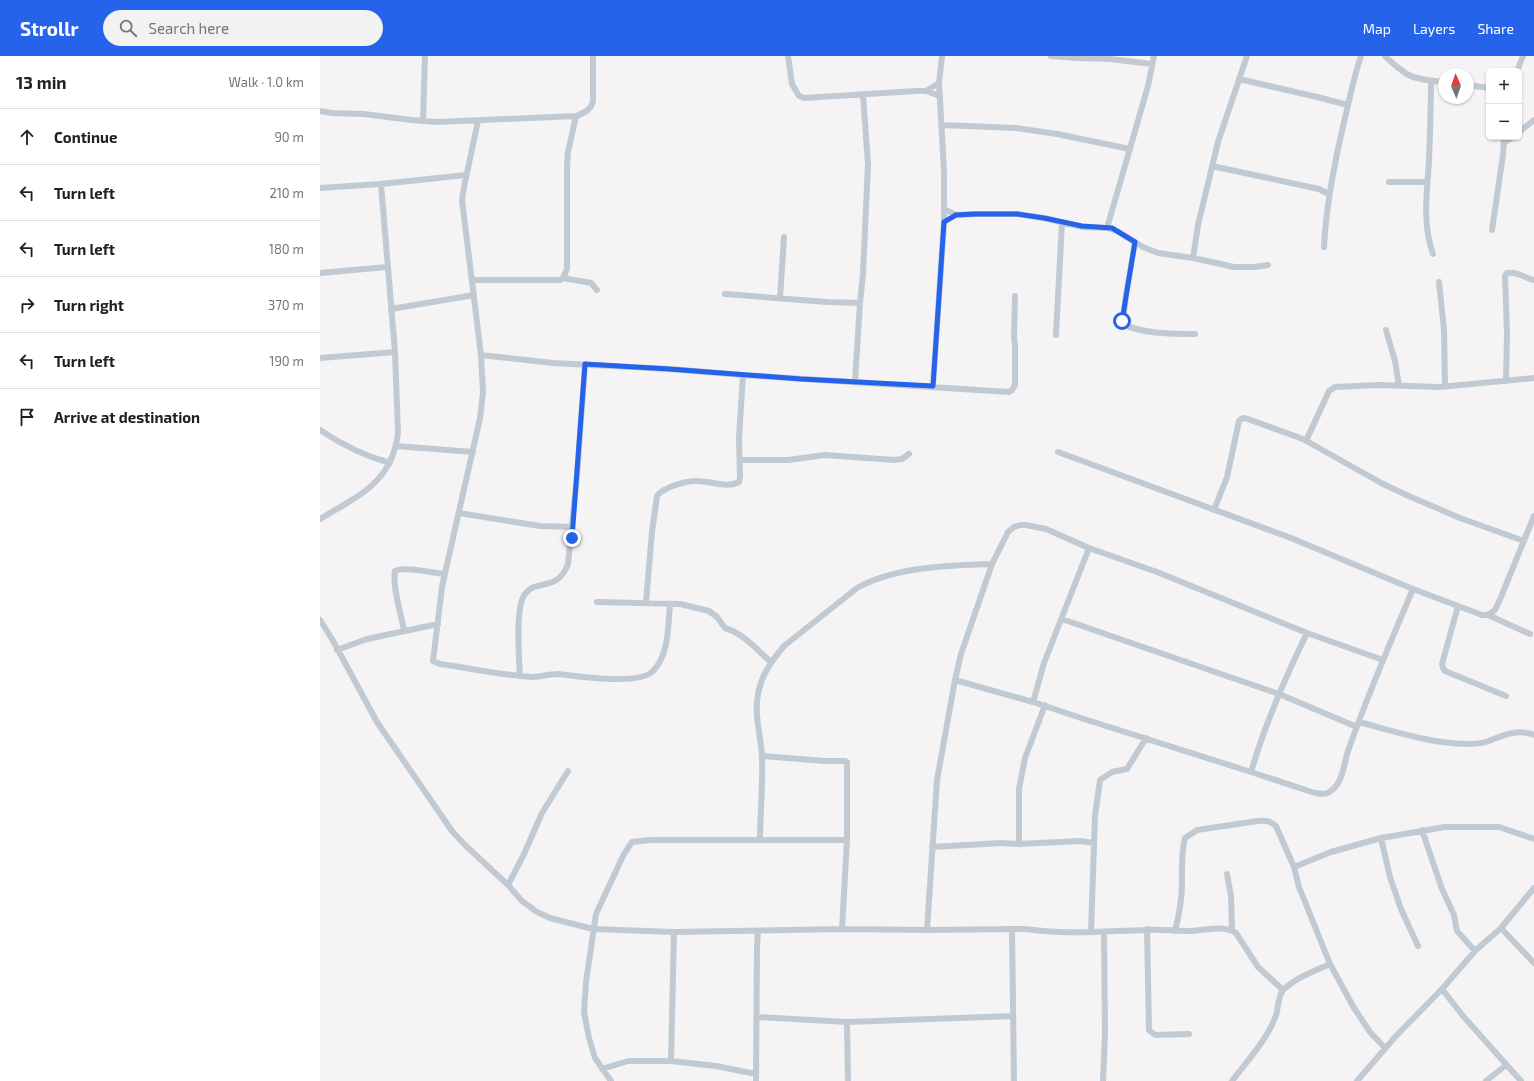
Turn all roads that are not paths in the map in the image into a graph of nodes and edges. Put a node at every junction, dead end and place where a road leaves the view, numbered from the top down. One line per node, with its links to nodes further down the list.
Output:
1 (425, 56): 27 (street)
2 (593, 56): 25 (street)
3 (788, 56): 21 (street)
4 (942, 56): 17 (street)
5 (1051, 56): 11 (street)
6 (1154, 56): 12 (street)
7 (1247, 56): 14 (street)
8 (1361, 56): 23 (street)
9 (1386, 56): 15 (street)
10 (1522, 56): 13 (street)
11 (1076, 57): 12 (street)
12 (1152, 64): 32 (street)
13 (1518, 68)
14 (1239, 79): 23 (street); 33 (street)
15 (1431, 81): 16 (street); 36 (street)
16 (1438, 82)
17 (939, 83): 20 (street); 22 (street)
18 (1474, 86): 19 (street)
19 (1486, 88)
20 (926, 91): 21 (street); 22 (street)
21 (863, 95): 63 (street)
22 (940, 96): 29 (street)
23 (1348, 105): 39 (street)
24 (320, 111): 27 (street)
25 (576, 116): 28 (street); 54 (street)
26 (1534, 120): 30 (street)
27 (423, 121): 28 (street)
28 (478, 121): 34 (street)
29 (941, 125): 32 (street); 40 (street)
30 (1522, 130)
31 (1504, 140): 45 (street)
32 (1130, 149): 44 (street)
33 (1212, 166): 39 (street); 50 (street)
34 (466, 175): 37 (street); 55 (street)
35 (1389, 182): 36 (street)
36 (1427, 182): 49 (street)
37 (381, 184): 38 (street); 52 (street)
38 (320, 188)
39 (1330, 194): 48 (street)
40 (944, 209): 41 (street); 42 (street)
41 (956, 215): 42 (street); 43 (street)
42 (944, 222): 76 (street)
43 (1062, 222): 44 (street); 67 (street)
44 (1107, 228): 47 (street)
45 (1492, 230)
46 (784, 237): 62 (street)
47 (1135, 242): 50 (street); 66 (street)
48 (1324, 247)
49 (1433, 254)
50 (1193, 258): 51 (street)
51 (1268, 265)
52 (387, 267): 53 (street); 64 (street)
53 (320, 273)
54 (563, 278): 55 (street); 58 (street)
55 (473, 280): 60 (street)
56 (1534, 280): 74 (street)
57 (1439, 282): 78 (street)
58 (597, 290)
59 (725, 294): 62 (street)
60 (474, 295): 64 (street); 69 (street)
61 (1015, 296): 76 (street)
62 (780, 298): 63 (street)
63 (860, 303): 75 (street)
64 (392, 308): 68 (street)
65 (1386, 330): 77 (street)
66 (1196, 334)
67 (1056, 335)
68 (395, 352): 70 (street); 81 (street)
69 (481, 355): 71 (street); 82 (street)
70 (320, 358)
71 (585, 364): 72 (street); 91 (street)
72 (743, 375): 75 (street); 85 (street)
73 (1534, 378): 74 (street)
74 (1506, 381): 78 (street)
75 (855, 382): 76 (street)
76 (933, 386)
77 (1399, 386): 78 (street); 80 (street)
78 (1444, 387)
79 (320, 430): 86 (street)
80 (1306, 441): 87 (street); 92 (street)
81 (396, 446): 82 (street); 86 (street)
82 (473, 452): 88 (street)
83 (1058, 452): 87 (street)
84 (909, 454): 85 (street)
85 (740, 460): 98 (street)
86 (390, 463): 90 (street)
87 (1214, 510): 96 (street)
88 (459, 513): 91 (street); 95 (street)
89 (1534, 516): 92 (street)
90 (320, 519)
91 (572, 527): 111 (street)
92 (1524, 541): 101 (street)
93 (1089, 548): 94 (street); 102 (street); 106 (street)
94 (992, 564): 110 (street); 112 (street)
95 (444, 574): 104 (street); 105 (street)
96 (1413, 589): 100 (street); 109 (street)
97 (597, 602): 98 (street)
98 (646, 603): 99 (street)
99 (670, 605): 110 (street); 111 (street)
100 (1458, 606): 101 (street); 114 (street)
101 (1488, 615): 107 (street)
102 (1062, 619): 113 (street); 115 (street)
103 (320, 620): 108 (street)
104 (438, 624): 105 (street); 111 (street)
105 (404, 630): 108 (street)
106 (1307, 632): 109 (street); 113 (street)
107 (1530, 634)
108 (337, 650): 133 (street)
109 (1383, 660): 117 (street)
110 (771, 662): 120 (street)
111 (520, 676)
112 (955, 680): 115 (street); 130 (street)
113 (1279, 694): 117 (street); 122 (street)
114 (1506, 696)
115 (1033, 702): 116 (street)
116 (1045, 705): 119 (street); 129 (street)
117 (1358, 725): 118 (street); 122 (street)
118 (1534, 735)
119 (1146, 738): 122 (street); 128 (street)
120 (762, 756): 126 (street); 127 (street)
121 (568, 771): 133 (street)
122 (1251, 772)
123 (1422, 830): 124 (street); 125 (street); 148 (street)
124 (1381, 838): 131 (street); 147 (street)
125 (1534, 839)
126 (760, 840): 127 (street); 136 (street)
127 (847, 840): 137 (street)
128 (1094, 843): 129 (street); 145 (street)
129 (1019, 844): 130 (street)
130 (932, 847): 139 (street)
131 (1294, 867): 143 (street); 150 (street)
132 (1227, 874): 141 (street)
133 (508, 885): 136 (street)
134 (1534, 888): 135 (street)
135 (1501, 928): 148 (street); 149 (street)
136 (593, 929): 144 (street); 160 (street)
137 (842, 929): 139 (street); 142 (street)
138 (1012, 929): 139 (street); 145 (street); 153 (street)
139 (927, 930)
140 (1147, 930): 143 (street); 146 (street); 156 (street)
141 (1232, 930): 143 (street); 152 (street)
142 (758, 931): 144 (street); 154 (street)
143 (1175, 931)
144 (674, 932): 158 (street)
145 (1091, 932): 146 (street)
146 (1104, 932): 165 (street)
147 (1418, 946)
148 (1475, 951): 151 (street)
149 (1534, 963)
150 (1330, 964): 152 (street); 157 (street)
151 (1442, 989): 157 (street); 159 (street)
152 (1283, 990): 166 (street)
153 (1013, 1016): 155 (street); 164 (street)
154 (757, 1017): 155 (street); 161 (street)
155 (847, 1022): 163 (street)
156 (1190, 1034)
157 (1385, 1048): 167 (street)
158 (671, 1061): 160 (street); 161 (street)
159 (1506, 1065): 168 (street); 169 (street)
160 (602, 1069): 162 (street)
161 (756, 1078)
162 (611, 1081)
163 (848, 1081)
164 (1014, 1081)
165 (1103, 1081)
166 (1232, 1081)
167 (1357, 1081)
168 (1486, 1081)
169 (1521, 1081)

